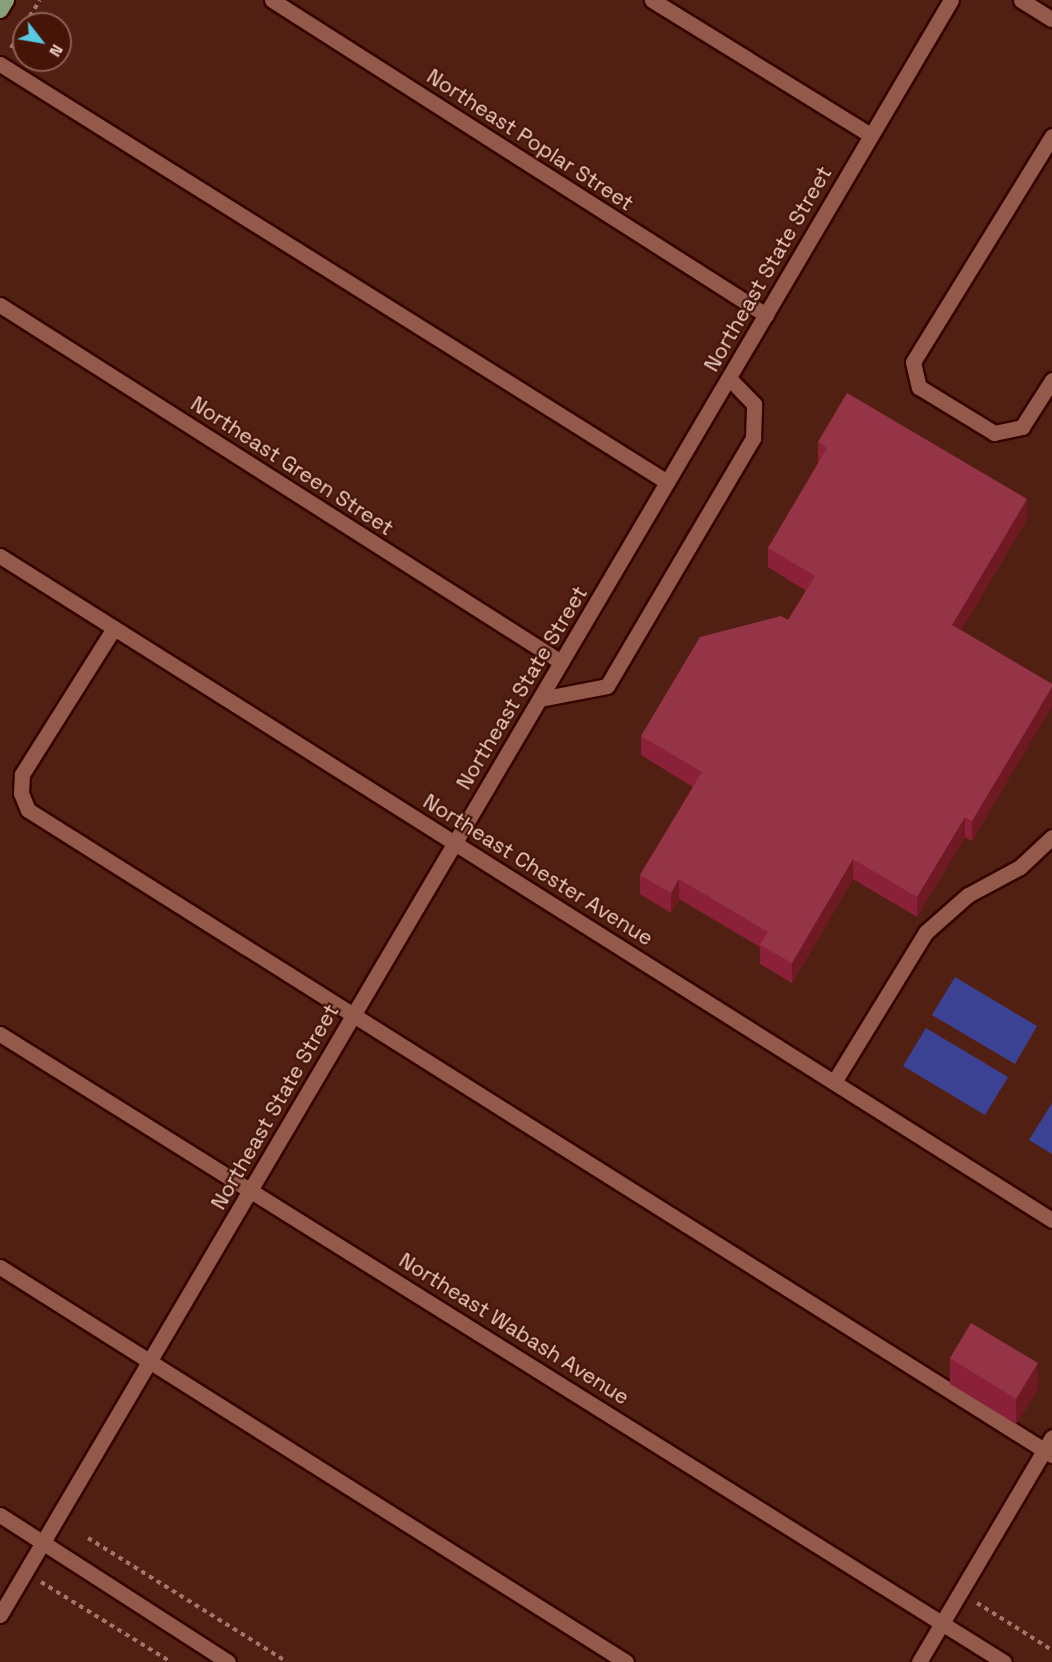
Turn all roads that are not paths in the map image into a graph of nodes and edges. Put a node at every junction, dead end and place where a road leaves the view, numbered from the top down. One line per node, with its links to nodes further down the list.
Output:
1 (6, 0): 6 (main road)
2 (272, 0): 12 (street, Northeast Poplar Street)
3 (652, 0): 9 (street)
4 (951, 0): 9 (street, Northeast State Street)
5 (1021, 0): 7 (street)
6 (0, 10)
7 (1052, 19)
8 (0, 64): 15 (street)
9 (871, 135): 12 (street, Northeast State Street)
10 (1052, 136): 14 (street)
11 (0, 305): 18 (street, Northeast Green Street)
12 (766, 315): 13 (street, Northeast State Street)
13 (729, 378): 15 (street, Northeast State Street); 19 (street)
14 (1052, 380)
15 (668, 482): 18 (street, Northeast State Street)
16 (0, 556): 17 (street, Northeast Chester Avenue)
17 (114, 628): 21 (street, Northeast Chester Avenue); 22 (street)
18 (561, 662): 19 (street, Northeast State Street)
19 (540, 699): 21 (street, Northeast State Street)
20 (1052, 837): 24 (street)
21 (455, 842): 22 (street, Northeast State Street); 24 (street, Northeast Chester Avenue)
22 (353, 1016): 25 (street, Northeast State Street); 29 (street)
23 (0, 1034): 25 (street, Northeast Wabash Avenue)
24 (834, 1082): 26 (street, Northeast Chester Avenue)
25 (251, 1188): 28 (street, Northeast State Street); 33 (street, Northeast Wabash Avenue)
26 (1052, 1220)
27 (0, 1267): 28 (street)
28 (150, 1361): 31 (street, Northeast State Street); 35 (street)
29 (1049, 1448): 33 (street)
30 (0, 1515): 31 (street)
31 (43, 1542): 32 (street, Northeast State Street); 34 (street)
32 (0, 1615)
33 (942, 1622): 36 (street); 37 (street, Northeast Wabash Avenue)
34 (228, 1662)
35 (626, 1662)
36 (918, 1662)
37 (1004, 1662)

